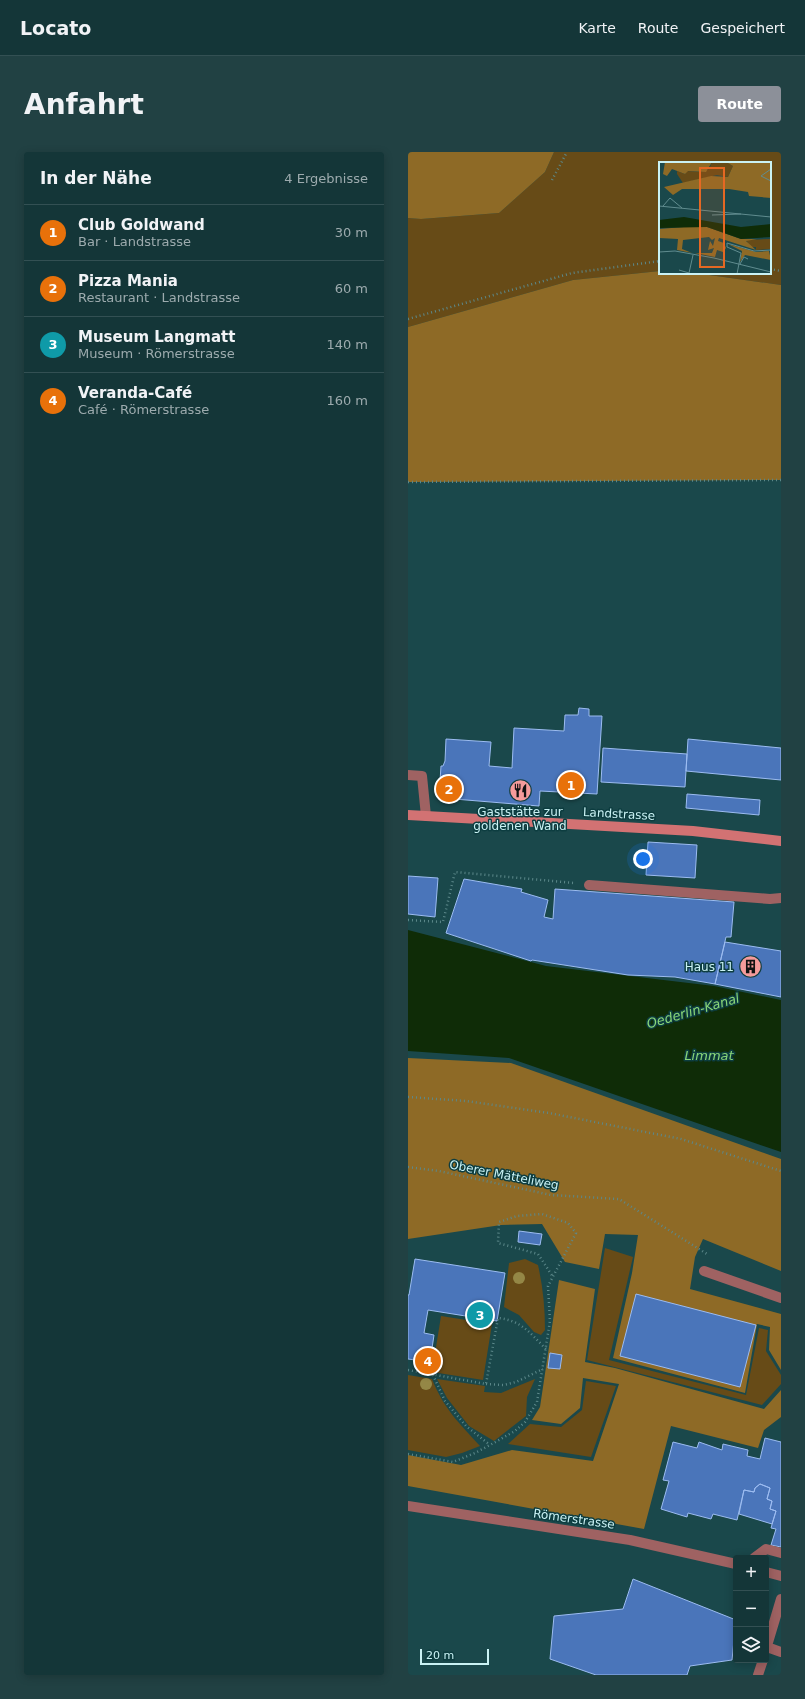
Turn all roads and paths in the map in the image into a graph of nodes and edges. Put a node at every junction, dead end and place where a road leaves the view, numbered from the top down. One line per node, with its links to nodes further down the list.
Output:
1 (567, 152): 2 (path)
2 (552, 180)
3 (659, 261): 6 (path)
4 (771, 269): 5 (path)
5 (781, 271)
6 (408, 318)
7 (781, 480): 8 (path)
8 (408, 482)
9 (408, 775): 11 (street)
10 (408, 815): 11 (main road, Landstrasse)
11 (426, 816): 12 (main road, Landstrasse)
12 (781, 841)
13 (588, 885): 14 (street); 15 (path)
14 (781, 898)
15 (408, 920)
16 (408, 1097): 18 (path)
17 (408, 1167): 19 (path, Oberer Mätteliweg)
18 (781, 1170)
19 (704, 1271): 21 (street)
20 (553, 1277): 20 (path); 22 (path)
21 (781, 1298)
22 (546, 1349): 24 (path); 28 (path)
23 (427, 1363): 26 (path)
24 (542, 1369): 28 (path); 29 (path)
25 (408, 1370): 26 (path)
26 (426, 1373): 27 (path)
27 (433, 1374): 28 (path); 29 (path)
28 (486, 1384)
29 (490, 1445): 30 (path)
30 (408, 1454)
31 (408, 1506): 34 (street, Römerstrasse)
32 (781, 1553): 33 (street)
33 (758, 1555)
34 (733, 1563)
35 (769, 1573): 36 (street)
36 (781, 1576)
37 (781, 1599): 38 (street)
38 (769, 1638)
39 (769, 1649): 40 (street)
40 (781, 1652)
41 (762, 1663): 42 (street)
42 (758, 1675)

